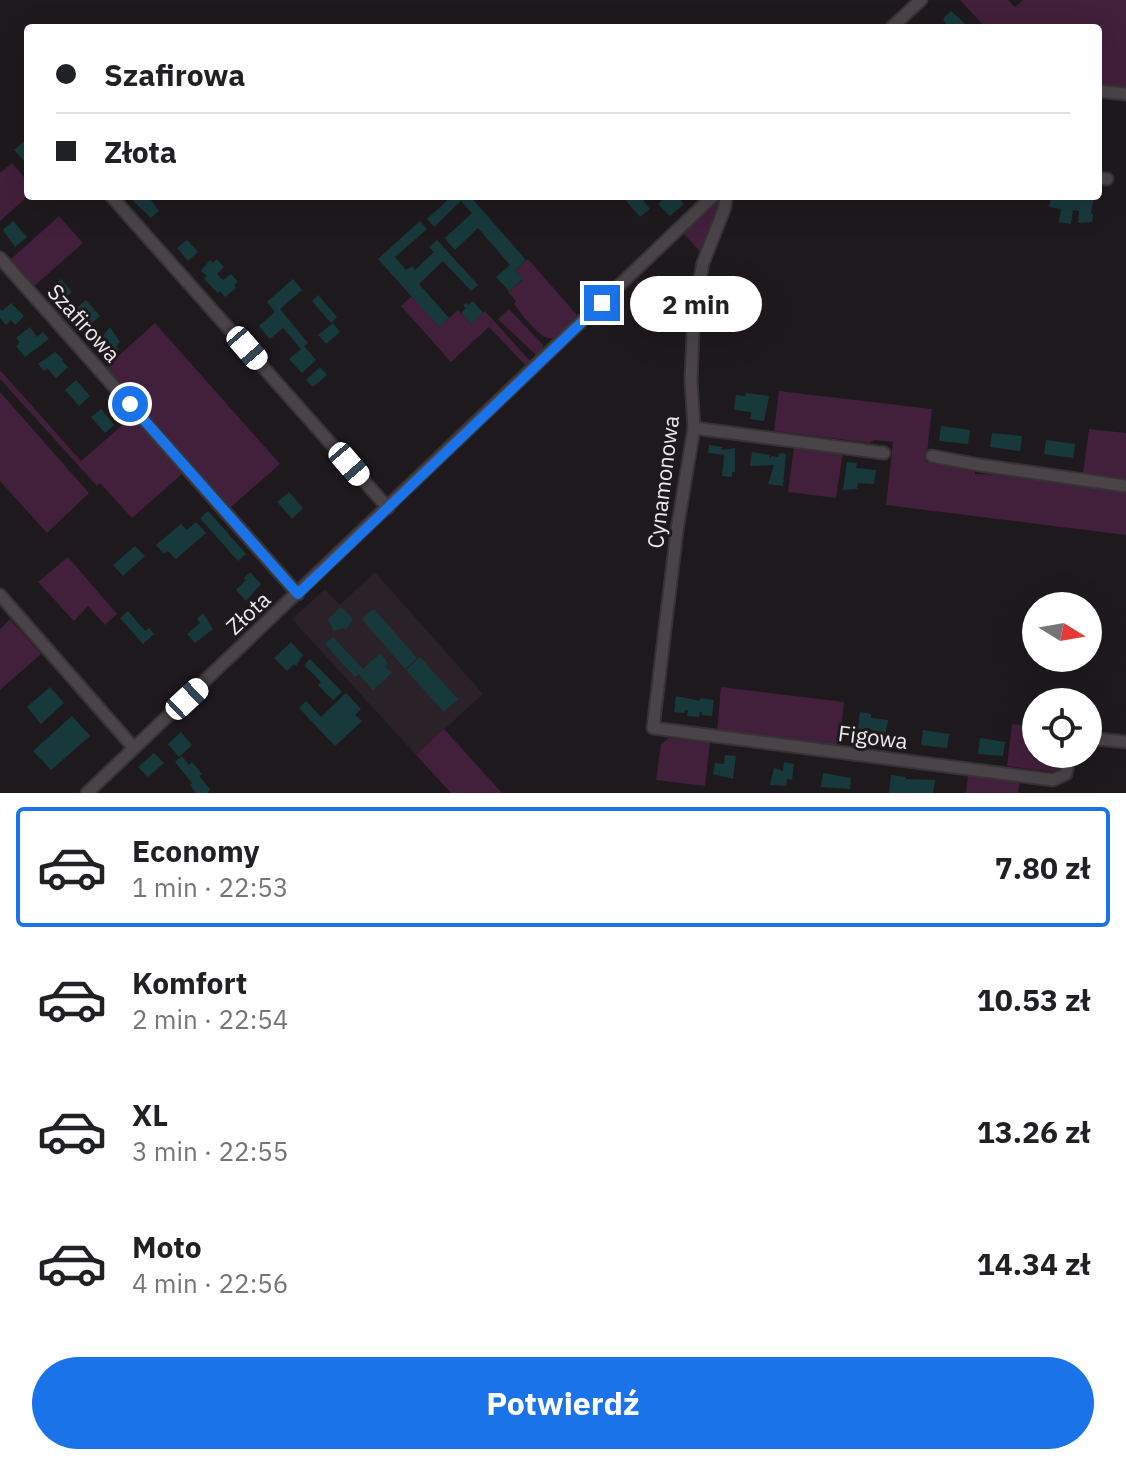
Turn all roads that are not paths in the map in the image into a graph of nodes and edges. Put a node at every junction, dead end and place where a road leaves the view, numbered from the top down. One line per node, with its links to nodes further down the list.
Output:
1 (921, 0): 2 (street)
2 (895, 24)
3 (1102, 91): 4 (street)
4 (1126, 94)
5 (115, 200): 13 (street)
6 (709, 200): 13 (street, Złota)
7 (726, 200): 9 (street, Cynamonowa)
8 (0, 258): 14 (street, Szafirowa)
9 (694, 428): 10 (street); 16 (street, Cynamonowa)
10 (884, 453)
11 (932, 456): 12 (street)
12 (1126, 486)
13 (388, 508): 14 (street, Złota)
14 (298, 594): 19 (street, Złota)
15 (0, 595): 19 (street)
16 (653, 728): 20 (street, Figowa)
17 (1102, 739): 18 (street)
18 (1126, 742)
19 (134, 748): 21 (street, Złota)
20 (1067, 768)
21 (87, 793)

